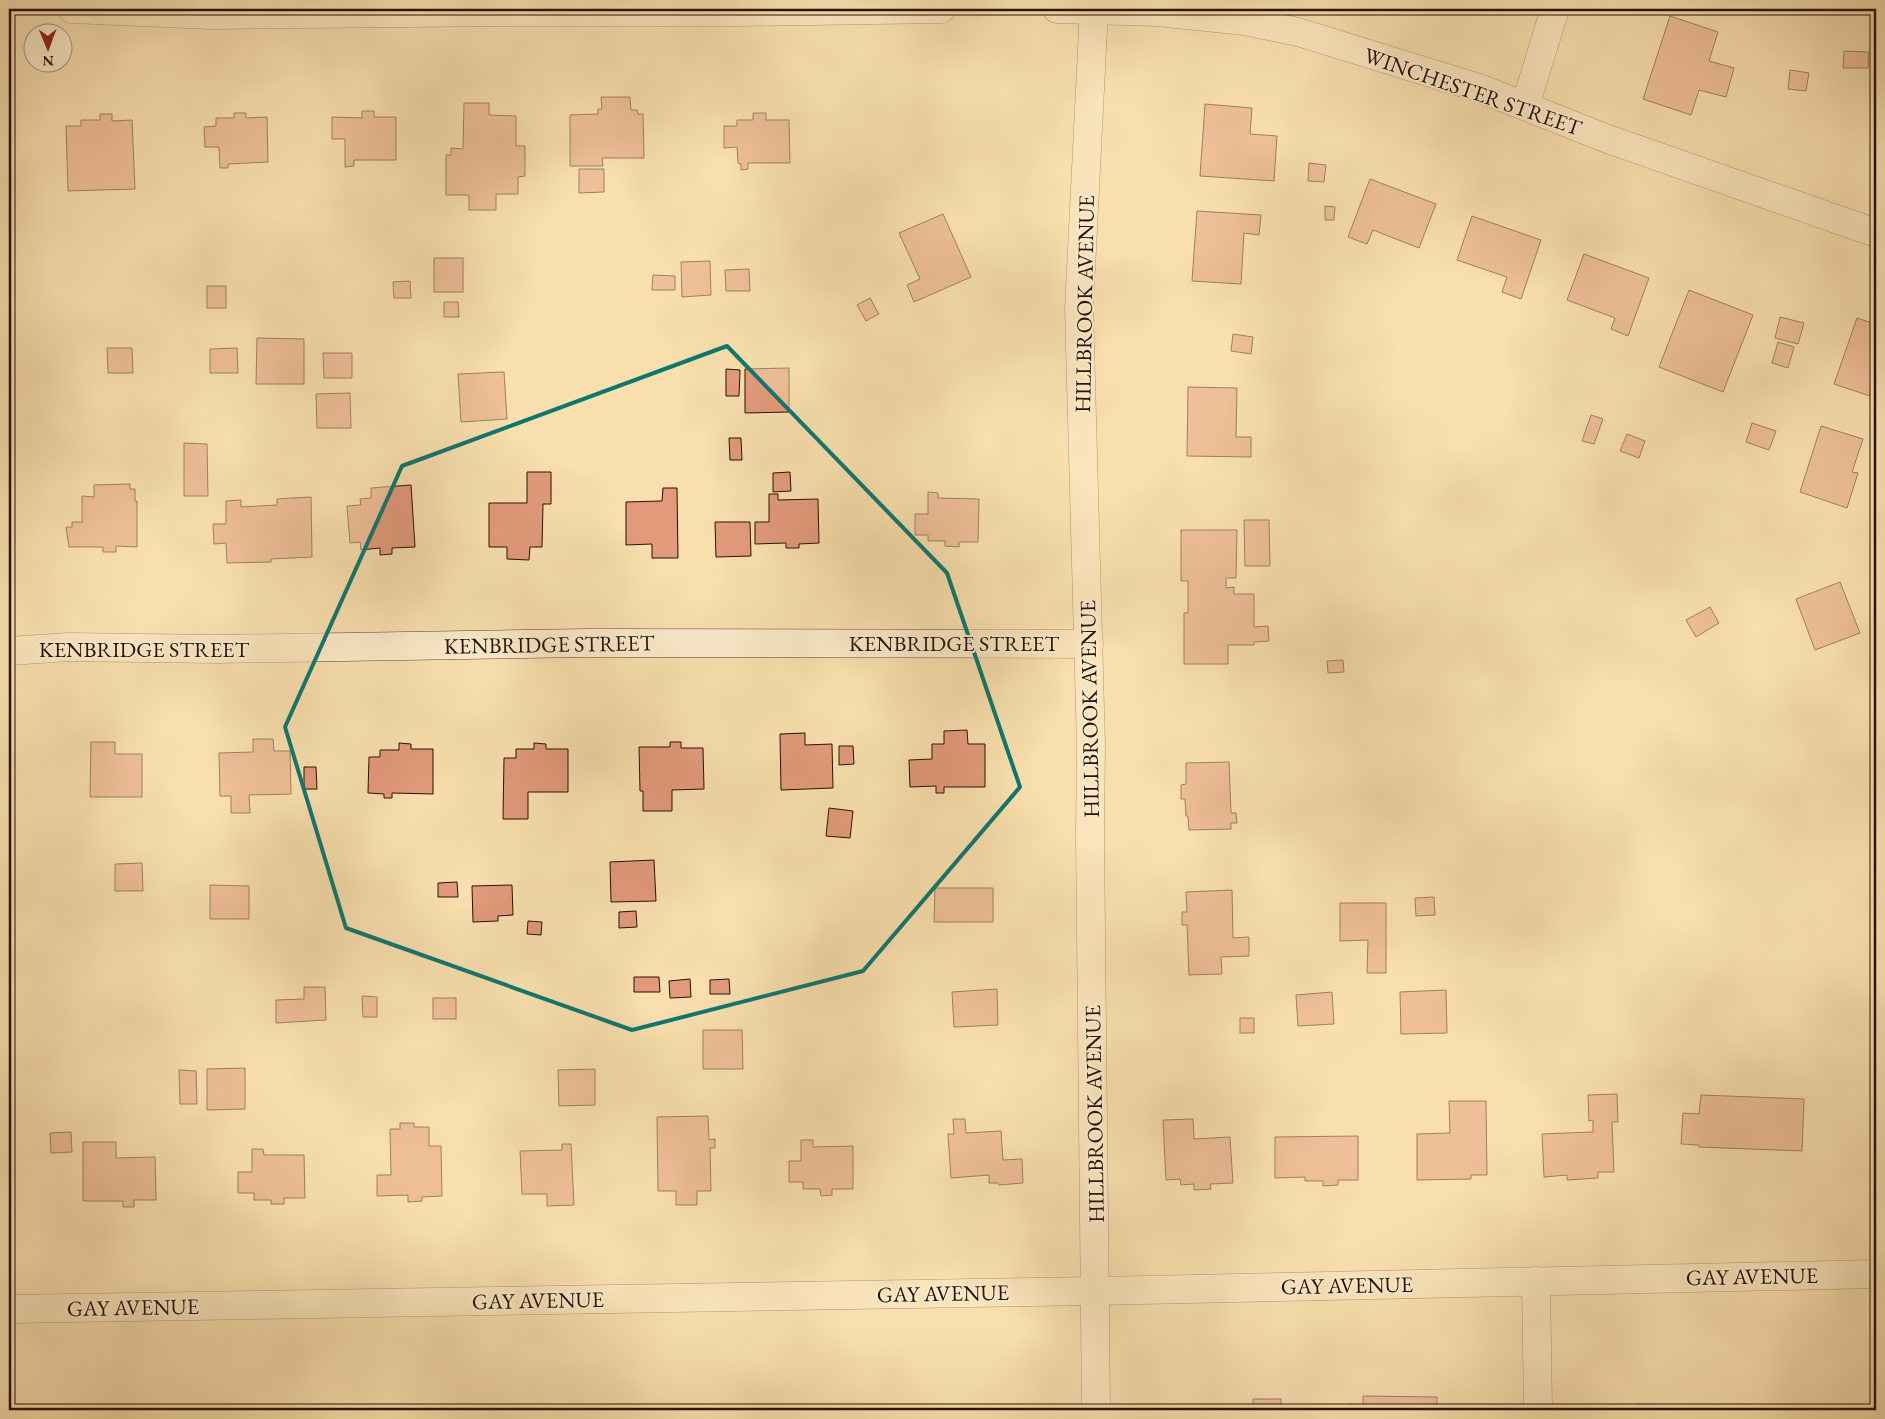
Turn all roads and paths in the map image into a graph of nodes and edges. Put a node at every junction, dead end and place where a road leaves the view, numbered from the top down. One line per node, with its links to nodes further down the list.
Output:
1 (72, 9): 2 (street)
2 (940, 9)
3 (1057, 9): 4 (street, WINCHESTER STREET)
4 (1094, 9): 6 (street, WINCHESTER STREET); 8 (street, HILLBROOK AVENUE)
5 (1555, 9): 6 (street)
6 (1525, 106): 7 (street, WINCHESTER STREET)
7 (1876, 233)
8 (1089, 644): 9 (street, KENBRIDGE STREET); 12 (street, HILLBROOK AVENUE)
9 (9, 650)
10 (1876, 1274): 11 (street, GAY AVENUE)
11 (1536, 1281): 12 (street, GAY AVENUE); 15 (street)
12 (1096, 1291): 13 (street, GAY AVENUE); 14 (street, HILLBROOK AVENUE)
13 (9, 1310)
14 (1096, 1410)
15 (1538, 1410)

